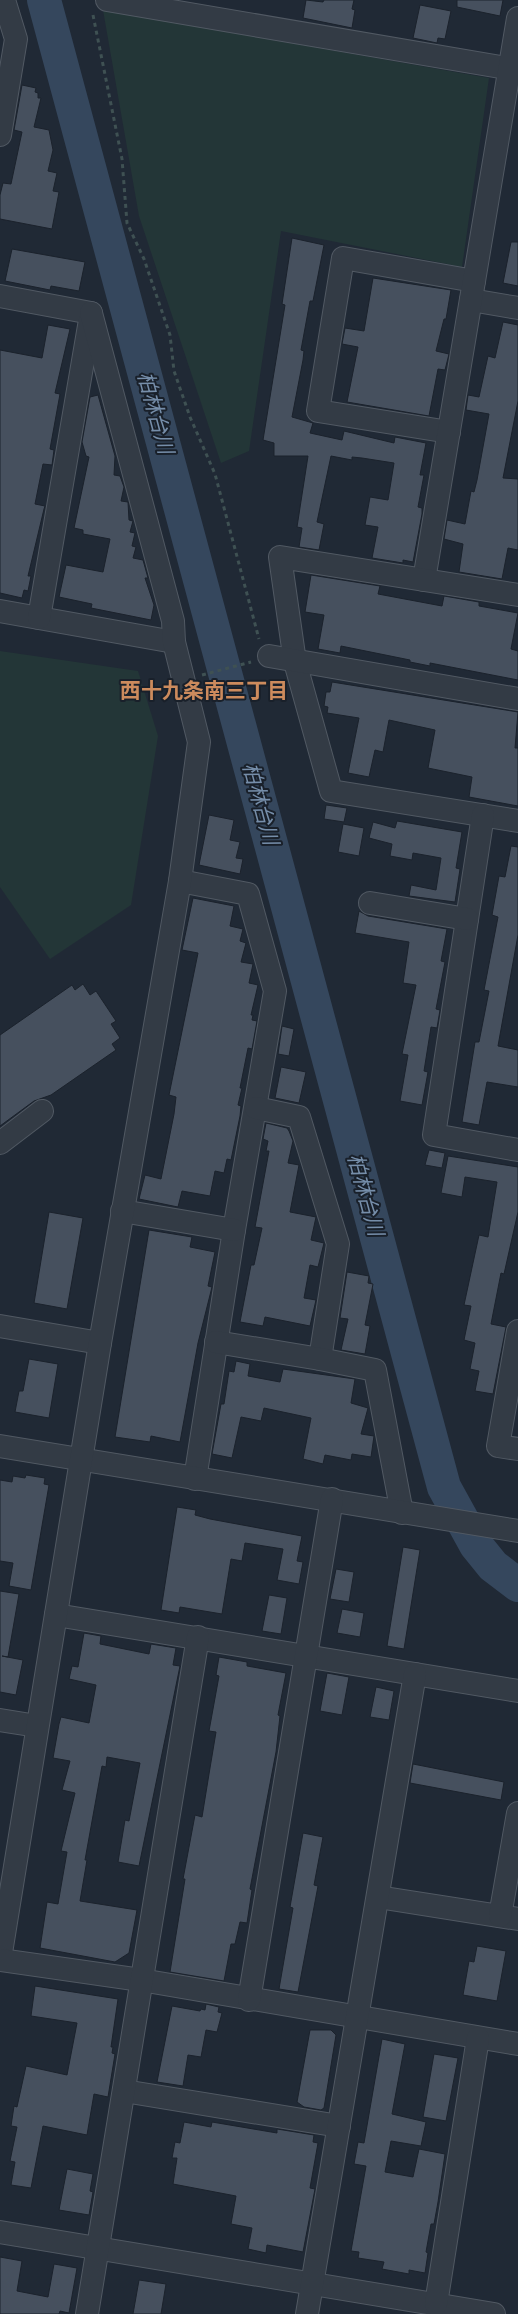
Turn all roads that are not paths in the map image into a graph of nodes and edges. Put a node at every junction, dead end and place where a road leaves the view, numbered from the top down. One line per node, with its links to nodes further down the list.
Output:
1 (4, 0): 5 (street)
2 (100, 5): 4 (street)
3 (518, 18): 4 (street)
4 (514, 70): 6 (street)
5 (0, 135)
6 (472, 291): 8 (street); 10 (street); 10 (street)
7 (0, 296): 9 (street)
8 (518, 308)
9 (91, 313): 14 (street); 15 (street)
10 (449, 432): 11 (street)
11 (424, 580): 12 (street); 17 (street)
12 (518, 595)
13 (0, 611): 14 (street)
14 (39, 618): 15 (street)
15 (174, 642): 21 (street)
16 (265, 658): 17 (street)
17 (296, 662): 18 (street); 19 (street)
18 (518, 699)
19 (483, 815): 20 (street); 23 (street)
20 (518, 821)
21 (180, 881): 24 (street); 28 (street)
22 (370, 903): 23 (street)
23 (467, 919): 27 (street)
24 (256, 1108): 29 (street); 34 (street)
25 (42, 1112): 26 (street)
26 (0, 1143)
27 (518, 1150)
28 (122, 1211): 29 (street); 33 (street)
29 (234, 1230): 32 (street)
30 (0, 1326): 33 (street)
31 (518, 1330): 36 (street)
32 (216, 1342): 34 (street); 38 (street)
33 (100, 1343): 37 (street)
34 (320, 1359): 40 (street)
35 (0, 1446): 37 (street)
36 (518, 1449)
37 (82, 1461): 38 (street); 42 (street)
38 (195, 1479): 39 (street)
39 (332, 1499): 40 (street); 44 (street)
40 (402, 1513): 41 (street)
41 (518, 1531)
42 (56, 1615): 43 (street); 48 (street)
43 (198, 1637): 44 (street); 54 (street)
44 (307, 1656): 45 (street); 55 (street)
45 (415, 1674): 46 (street); 51 (street)
46 (518, 1691)
47 (0, 1720): 48 (street)
48 (37, 1726): 50 (street)
49 (518, 1813): 52 (street)
50 (9, 1844): 53 (street)
51 (378, 1897): 52 (street); 56 (street)
52 (509, 1918)
53 (0, 1959): 54 (street)
54 (141, 1980): 55 (street); 59 (street)
55 (249, 2000): 56 (street)
56 (357, 2018): 57 (street); 60 (street)
57 (478, 2038): 58 (street); 64 (street)
58 (518, 2044)
59 (124, 2091): 60 (street); 62 (street)
60 (338, 2126): 63 (street)
61 (0, 2232): 62 (street)
62 (98, 2248): 63 (street); 65 (street)
63 (312, 2283): 64 (street); 66 (street)
64 (436, 2304): 67 (street)
65 (86, 2314)
66 (307, 2314)
67 (494, 2314)

